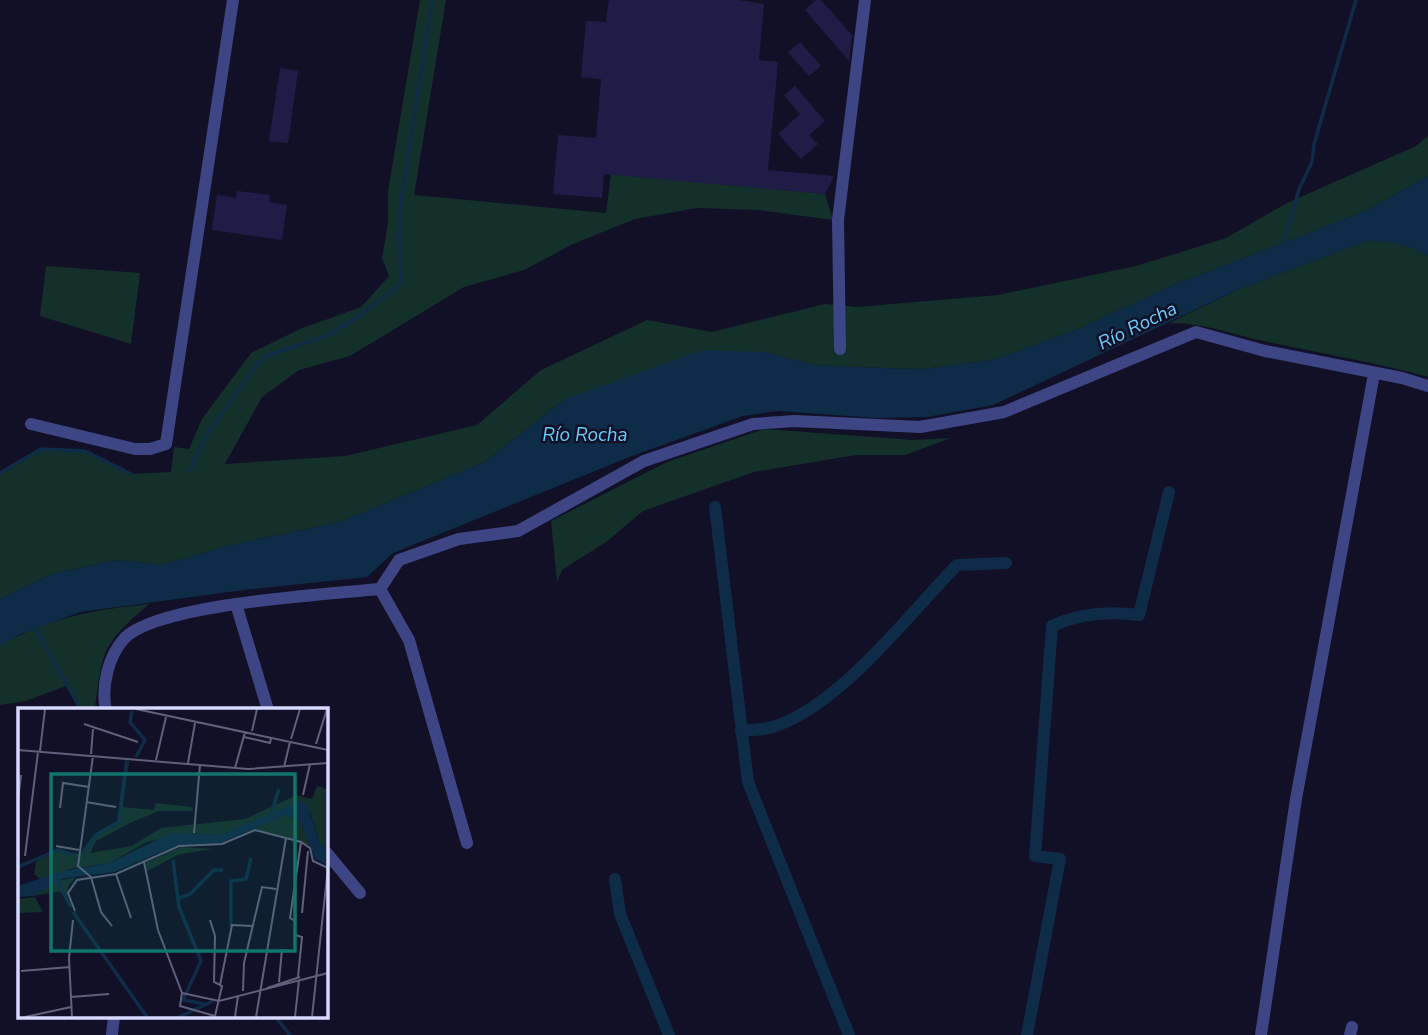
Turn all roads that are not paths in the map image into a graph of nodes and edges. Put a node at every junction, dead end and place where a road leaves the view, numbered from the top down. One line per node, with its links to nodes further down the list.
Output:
1 (233, 0): 6 (street)
2 (865, 0): 3 (street)
3 (840, 349)
4 (1374, 374): 5 (street); 7 (street); 14 (street)
5 (1428, 386)
6 (31, 424)
7 (380, 589): 8 (street); 11 (street)
8 (236, 604): 9 (street); 10 (street)
9 (106, 708)
10 (268, 708)
11 (467, 843)
12 (327, 853): 13 (street)
13 (360, 893)
14 (1261, 1035)

